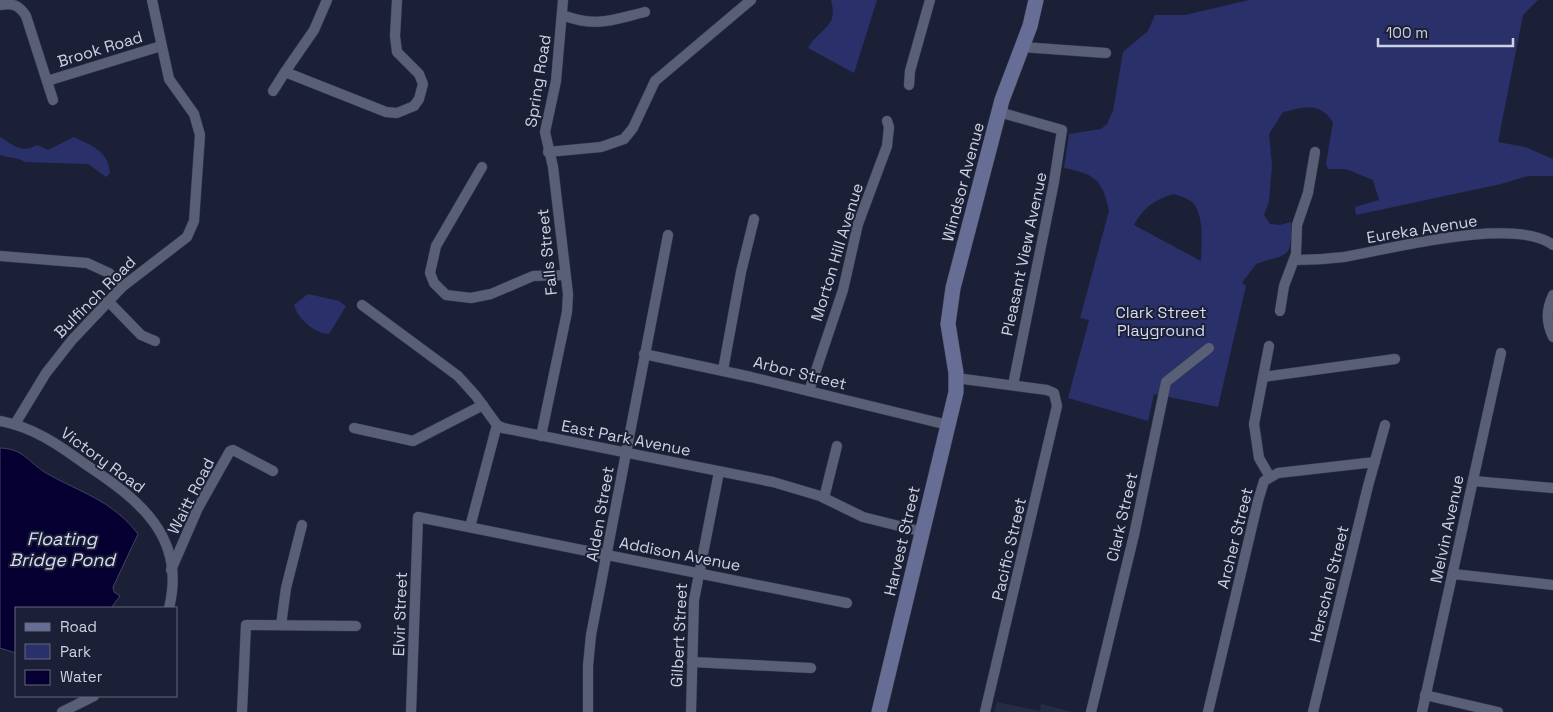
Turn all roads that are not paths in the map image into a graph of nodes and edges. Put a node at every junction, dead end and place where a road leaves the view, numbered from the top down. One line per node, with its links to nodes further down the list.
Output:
1 (152, 0): 11 (street, Bulfinch Road)
2 (327, 0): 14 (street)
3 (397, 0): 14 (street)
4 (564, 0): 10 (street, Spring Road)
5 (751, 0): 21 (street)
6 (930, 0): 16 (street)
7 (1036, 0): 12 (street, Windsor Avenue)
8 (0, 5): 15 (street)
9 (645, 12): 10 (street, Spring Road)
10 (562, 15): 21 (street, Spring Road)
11 (161, 46): 15 (street, Brook Road); 30 (street, Bulfinch Road)
12 (1022, 47): 13 (street); 19 (street, Windsor Avenue)
13 (1106, 53)
14 (286, 72): 17 (street)
15 (47, 81): 18 (street)
16 (909, 85)
17 (273, 91)
18 (53, 100)
19 (999, 112): 44 (street, Windsor Avenue); 45 (street, Pleasant View Avenue)
20 (887, 120): 46 (street, Morton Hill Avenue)
21 (548, 152): 29 (street, Falls Street)
22 (1315, 152): 28 (street)
23 (482, 167): 29 (street)
24 (754, 219): 42 (street)
25 (668, 235): 40 (street, Alden Street)
26 (1552, 242): 28 (street, Eureka Avenue)
27 (0, 256): 30 (street)
28 (1295, 260): 34 (street)
29 (566, 274): 54 (street, Falls Street)
30 (122, 287): 32 (street, Bulfinch Road)
31 (1553, 295): 35 (street)
32 (108, 301): 36 (street); 49 (street, Bulfinch Road)
33 (362, 305): 47 (street)
34 (1280, 311)
35 (1553, 337)
36 (154, 341)
37 (1270, 346): 43 (street, Archer Street)
38 (1209, 348): 88 (street, Clark Street)
39 (1501, 353): 61 (street, Melvin Avenue)
40 (644, 354): 42 (street, Arbor Street); 56 (street, Alden Street)
41 (1395, 359): 43 (street)
42 (723, 370): 46 (street, Arbor Street)
43 (1263, 377): 60 (street, Archer Street)
44 (956, 378): 45 (street); 51 (street, Harvest Street)
45 (1013, 385): 87 (street, Pacific Street)
46 (809, 391): 51 (street, Arbor Street)
47 (483, 405): 50 (street); 53 (street)
48 (0, 421): 49 (street, Victory Road)
49 (15, 424): 69 (street, Victory Road)
50 (497, 425): 54 (street, East Park Avenue); 66 (street)
51 (948, 425): 67 (street, Harvest Street)
52 (1385, 425): 57 (street, Herschel Street)
53 (354, 428)
54 (541, 436): 56 (street, East Park Avenue)
55 (838, 446): 63 (street)
56 (626, 454): 59 (street, East Park Avenue); 68 (street, Alden Street)
57 (1374, 462): 60 (street); 90 (street, Herschel Street)
58 (273, 471): 69 (street, Waitt Road)
59 (719, 472): 63 (street, East Park Avenue); 70 (street, Gilbert Street)
60 (1270, 476): 89 (street, Archer Street)
61 (1473, 481): 62 (street); 71 (street, Melvin Avenue)
62 (1553, 488)
63 (824, 498): 67 (street, East Park Avenue)
64 (418, 517): 66 (street, Addison Avenue); 83 (street, Elvir Street)
65 (302, 525): 75 (street)
66 (470, 528): 68 (street, Addison Avenue)
67 (922, 532): 86 (street, Harvest Street)
68 (608, 556): 70 (street, Addison Avenue); 84 (street, Alden Street)
69 (171, 570): 74 (street, Victory Road)
70 (698, 572): 73 (street, Addison Avenue); 77 (street, Gilbert Street)
71 (1453, 574): 72 (street); 79 (street, Melvin Avenue)
72 (1553, 585)
73 (847, 603)
74 (170, 607)
75 (281, 625): 76 (street); 82 (street)
76 (356, 626)
77 (692, 662): 78 (street); 85 (street, Gilbert Street)
78 (811, 668)
79 (1425, 695): 91 (street, Melvin Avenue); 92 (street)
80 (92, 697): 81 (street)
81 (62, 712)
82 (242, 712)
83 (411, 712)
84 (588, 712)
85 (691, 712)
86 (879, 712)
87 (986, 712)
88 (1092, 712)
89 (1208, 712)
90 (1313, 712)
91 (1422, 712)
92 (1498, 712)

